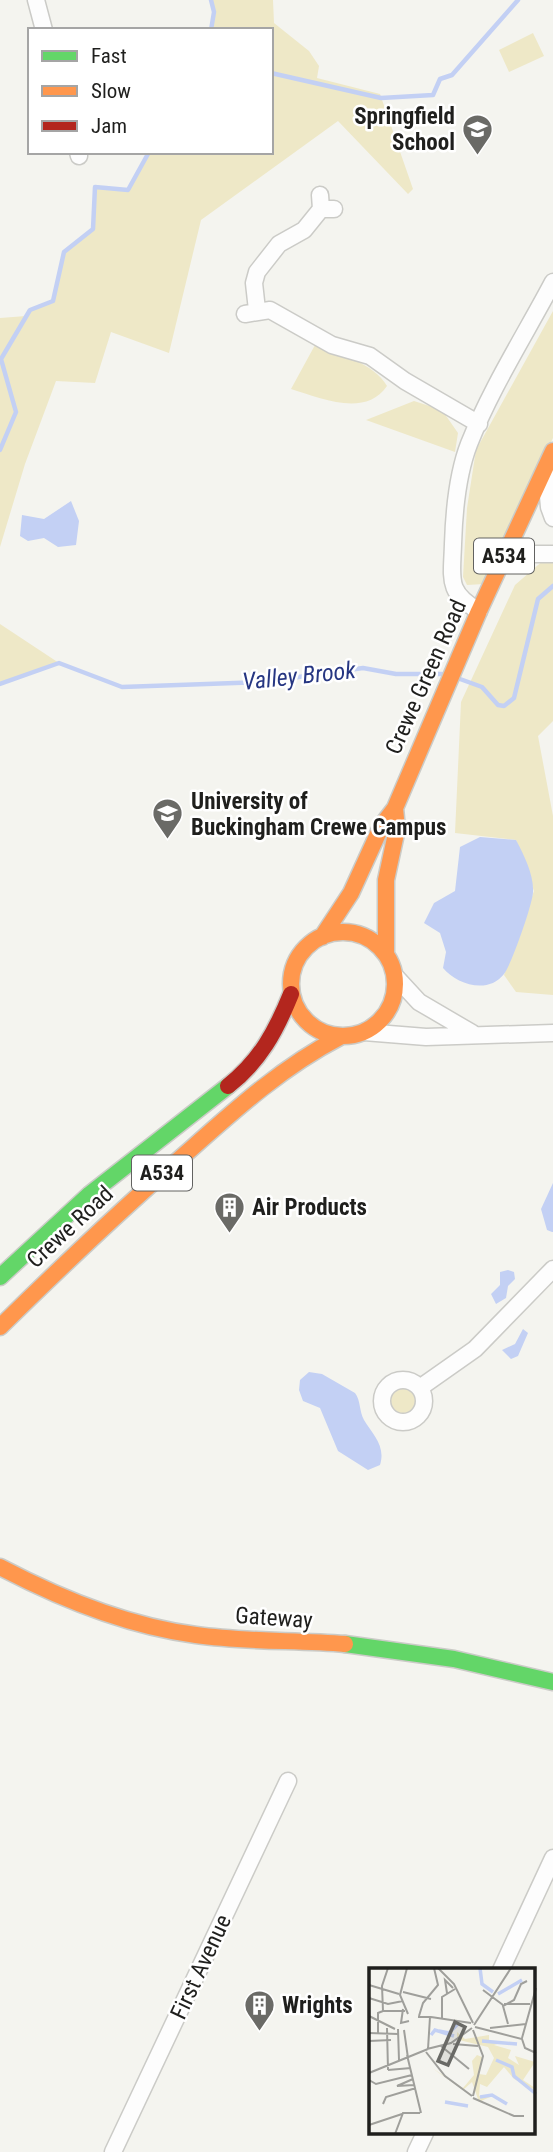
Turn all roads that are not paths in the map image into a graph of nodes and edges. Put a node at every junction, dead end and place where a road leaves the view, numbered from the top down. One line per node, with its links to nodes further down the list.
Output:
1 (36, 0): 2 (street)
2 (43, 28)
3 (325, 204): 5 (street)
4 (553, 282): 5 (street)
5 (479, 424): 10 (street)
6 (550, 458): 7 (street); 9 (main road, Crewe Green Road / A534)
7 (553, 518)
8 (553, 554): 9 (street)
9 (502, 561): 10 (main road, Crewe Green Road / A534)
10 (480, 611): 11 (main road, Crewe Green Road / A534)
11 (395, 808): 12 (main road, Crewe Green Road / A534); 13 (main road, Crewe Green Road / A534)
12 (322, 937): 13 (main road, A534); 15 (main road, A534)
13 (386, 955): 14 (main road, A534)
14 (395, 976): 16 (main road); 17 (street)
15 (291, 994): 19 (main road); 21 (main road, Crewe Road / A534)
16 (364, 1032): 17 (street); 19 (main road, A534)
17 (472, 1033): 18 (street)
18 (553, 1034)
19 (340, 1037): 22 (main road, Crewe Road / A534)
20 (553, 1269): 23 (street)
21 (0, 1276)
22 (0, 1327)
23 (421, 1387)
24 (0, 1567): 25 (main road, Gateway)
25 (553, 1682)
26 (288, 1781): 30 (street, First Avenue)
27 (553, 1858): 28 (street)
28 (502, 1968)
29 (425, 2134): 31 (street)
30 (113, 2152)
31 (416, 2152)

